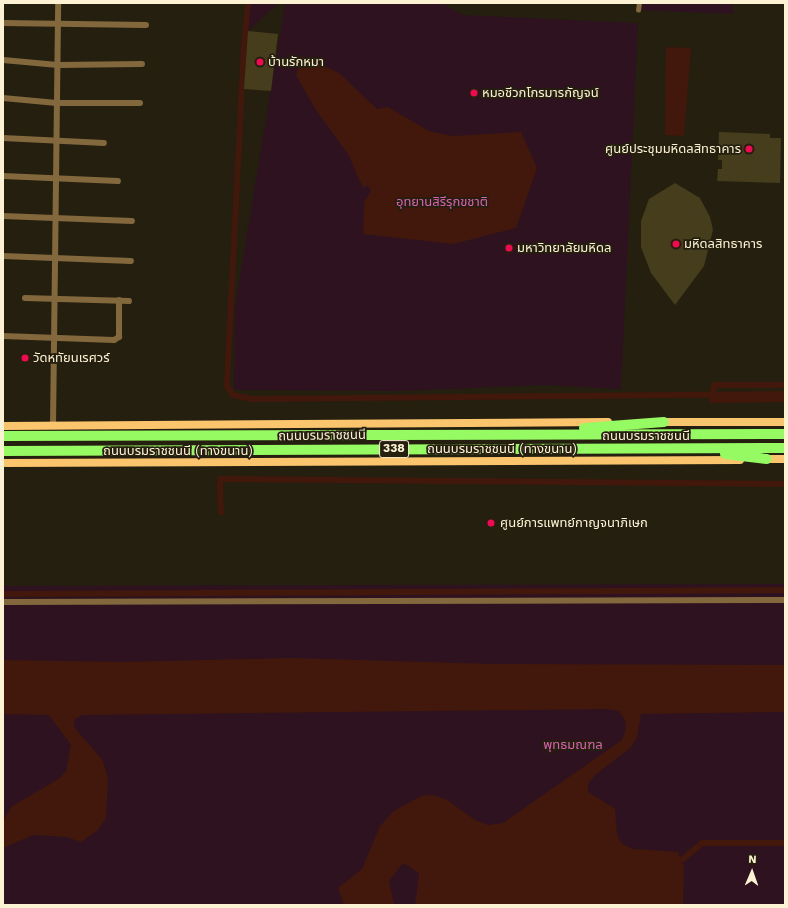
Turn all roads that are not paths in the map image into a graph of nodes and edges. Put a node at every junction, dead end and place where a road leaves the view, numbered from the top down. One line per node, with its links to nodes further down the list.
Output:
1 (58, 3): 5 (street)
2 (639, 3): 3 (street)
3 (638, 10)
4 (3, 23): 5 (street)
5 (58, 25): 6 (street); 9 (street)
6 (146, 25)
7 (3, 60): 9 (street)
8 (142, 64): 9 (street)
9 (58, 65): 11 (street)
10 (3, 98): 11 (street)
11 (57, 103): 12 (street); 14 (street)
12 (140, 103)
13 (3, 138): 14 (street)
14 (56, 142): 15 (street); 17 (street)
15 (104, 143)
16 (3, 176): 17 (street)
17 (56, 179): 18 (street); 20 (street)
18 (118, 181)
19 (3, 216): 20 (street)
20 (55, 220): 21 (street); 23 (street)
21 (132, 221)
22 (3, 256): 23 (street)
23 (54, 259): 24 (street); 26 (street)
24 (131, 261)
25 (25, 298): 26 (street)
26 (54, 299): 27 (street); 30 (street)
27 (119, 300): 28 (street); 30 (street)
28 (129, 301)
29 (3, 336): 30 (street)
30 (53, 339): 34 (street)
31 (664, 422): 32 (main road, ถนนบรมราชชนนี (ทางขนาน) / 338); 34 (main road, ถนนบรมราชชนนี (ทางขนาน) / 338); 35 (highway)
32 (785, 422)
33 (3, 426): 34 (main road, ถนนบรมราชชนนี (ทางขนาน) / 338)
34 (53, 426)
35 (506, 434): 36 (highway, ถนนบรมราชชนนี / 338); 37 (highway, ถนนบรมราชชนนี / 338)
36 (785, 434)
37 (3, 436)
38 (785, 448): 39 (highway, ถนนบรมราชชนนี / 338)
39 (650, 449): 40 (highway, ถนนบรมราชชนนี / 338); 41 (highway)
40 (3, 450)
41 (767, 459): 42 (main road, ถนนบรมราชชนนี (ทางขนาน) / 338); 43 (main road, ถนนบรมราชชนนี (ทางขนาน) / 338)
42 (785, 459)
43 (3, 463)
44 (785, 600): 45 (street)
45 (3, 602)

